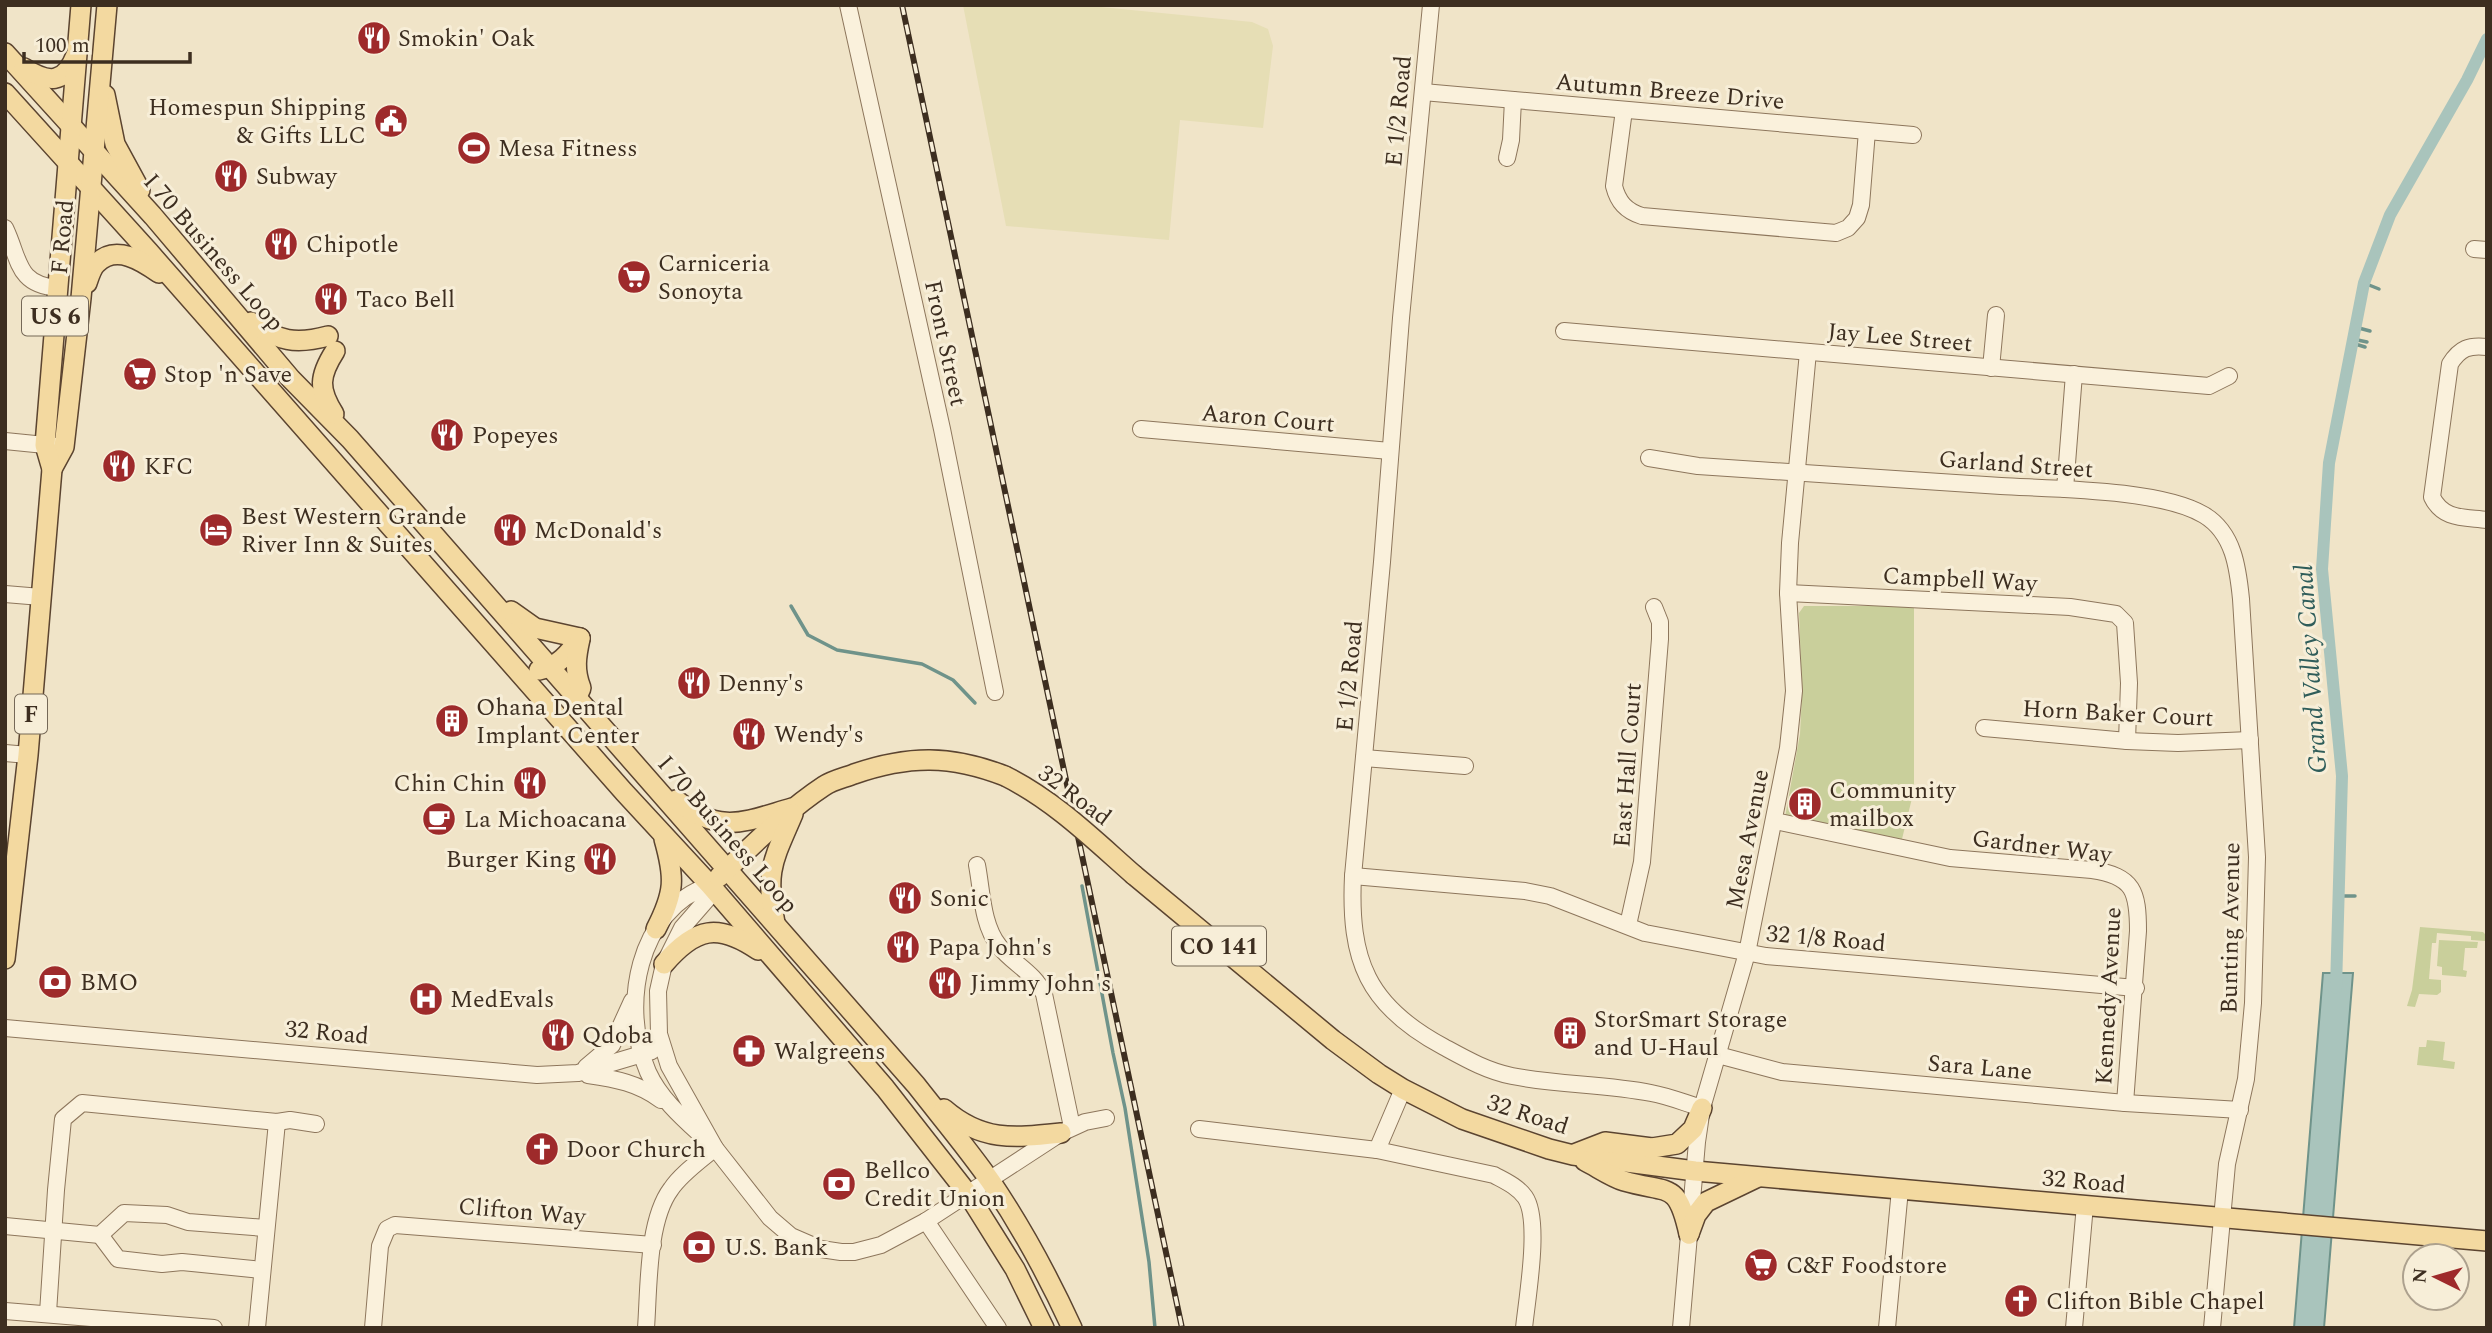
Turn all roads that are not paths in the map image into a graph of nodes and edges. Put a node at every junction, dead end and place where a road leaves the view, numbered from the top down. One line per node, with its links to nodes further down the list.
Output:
1 (81, 5): 5 (main road, F Road / US 6)
2 (107, 5): 7 (main road, F Road / US 6)
3 (848, 5): 51 (street, Front Street)
4 (1431, 5): 8 (street, E 1/2 Road)
5 (76, 54): 6 (main road); 12 (main road, F Road / US 6)
6 (9, 57): 12 (main road, I 70 Business Loop)
7 (102, 60): 15 (main road, F Road / US 6); 19 (main road, US 6)
8 (1423, 92): 10 (street, Autumn Breeze Drive); 36 (street, E 1/2 Road)
9 (5, 93): 17 (main road, I 70 Business Loop)
10 (1513, 100): 11 (street, Autumn Breeze Drive); 16 (street)
11 (1624, 110): 13 (street, Autumn Breeze Drive); 13 (street)
12 (71, 127): 15 (main road, I 70 Business Loop); 17 (main road, F Road / US 6)
13 (1867, 131): 14 (street, Autumn Breeze Drive)
14 (1913, 135)
15 (93, 152): 18 (main road, F Road / US 6); 19 (main road, I 70 Business Loop)
16 (1507, 158)
17 (68, 162): 18 (main road, I 70 Business Loop); 21 (main road, F Road / US 6)
18 (90, 186): 22 (main road, F Road / US 6); 24 (main road, I 70 Business Loop)
19 (153, 216): 23 (main road, I 70 Business Loop)
20 (5, 228): 21 (street)
21 (58, 288): 35 (main road, F Road / US 6)
22 (81, 298): 24 (main road); 35 (main road, F Road / US 6)
23 (224, 300): 33 (main road, I 70 Business Loop); 33 (main road)
24 (192, 301): 50 (main road, I 70 Business Loop)
25 (1996, 315): 29 (street)
26 (1564, 331): 28 (street, Jay Lee Street)
27 (2487, 346): 41 (street)
28 (1808, 352): 29 (street, Jay Lee Street); 39 (street, Mesa Avenue)
29 (1991, 368): 30 (street, Jay Lee Street)
30 (2074, 374): 31 (street, Jay Lee Street); 40 (street)
31 (2229, 376)
32 (1141, 429): 36 (street, Aaron Court)
33 (350, 439): 43 (main road, I 70 Business Loop)
34 (5, 441): 35 (street)
35 (54, 446): 38 (main road, F Road / US 6)
36 (1390, 452): 58 (street, E 1/2 Road)
37 (1649, 458): 39 (street, Garland Street)
38 (52, 469): 46 (main road, F Road / F)
39 (1797, 473): 40 (street, Garland Street); 44 (street, Mesa Avenue)
40 (2064, 489): 42 (street, Garland Street)
41 (2487, 520)
42 (2222, 531): 54 (street, Bunting Avenue)
43 (449, 554): 48 (main road); 49 (main road, I 70 Business Loop)
44 (1788, 593): 55 (street, Campbell Way); 62 (street, Mesa Avenue)
45 (5, 594): 46 (street)
46 (41, 597): 57 (main road, F Road / F)
47 (1654, 607): 71 (street, East Hall Court)
48 (580, 638): 49 (main road); 52 (main road)
49 (550, 668): 50 (main road); 52 (main road, I 70 Business Loop)
50 (520, 673): 63 (main road, I 70 Business Loop)
51 (995, 692)
52 (577, 697): 60 (main road, I 70 Business Loop)
53 (1984, 728): 55 (street, Horn Baker Court)
54 (2250, 740): 55 (street, Horn Baker Court); 88 (street, Bunting Avenue)
55 (2127, 741)
56 (5, 753): 57 (street)
57 (28, 755): 68 (main road, F Road / F)
58 (1364, 758): 59 (street); 66 (street, E 1/2 Road)
59 (1465, 766)
60 (643, 774): 61 (main road); 65 (main road, I 70 Business Loop)
61 (796, 807): 65 (main road, 32 Road / CO 141); 70 (main road); 85 (main road, 32 Road / CO 141, bridge)
62 (1775, 821): 69 (street, Gardner Way); 73 (street, Mesa Avenue)
63 (663, 835): 67 (main road, I 70 Business Loop); 72 (main road)
64 (977, 866): 94 (street)
65 (728, 869): 67 (main road, 32 Road / CO 141); 70 (main road, I 70 Business Loop)
66 (1353, 876): 71 (street, 32 1/8 Road); 87 (street, E 1/2 Road)
67 (710, 885): 72 (street, 32 Road); 75 (street, 32 Road); 76 (main road, I 70 Business Loop)
68 (9, 889): 74 (main road, F Road / F)
69 (2134, 891): 77 (street, Kennedy Avenue)
70 (775, 923): 84 (main road, I 70 Business Loop)
71 (1628, 926): 73 (street, 32 1/8 Road)
72 (656, 929): 78 (street, 32 Road)
73 (1747, 953): 77 (street, 32 1/8 Road); 82 (street, Mesa Avenue)
74 (5, 959)
75 (664, 964): 76 (main road); 80 (street, 32 Road)
76 (784, 972): 102 (main road, I 70 Business Loop)
77 (2136, 988): 86 (street, Kennedy Avenue)
78 (637, 989): 81 (street, 32 Road); 83 (street)
79 (5, 1028): 83 (street, 32 Road)
80 (662, 1047): 81 (street, 32 Road); 95 (street, 32 Road)
81 (643, 1054): 83 (street, 32 Road); 89 (street, 32 Road)
82 (1718, 1055): 86 (street, Sara Lane); 87 (street, Mesa Avenue)
83 (578, 1073): 89 (street)
84 (916, 1085): 94 (main road); 100 (main road, I 70 Business Loop)
85 (1403, 1089): 96 (street); 97 (main road, 32 Road / CO 141)
86 (2126, 1103): 88 (street, Sara Lane)
87 (1702, 1108): 97 (main road); 98 (street, Mesa Avenue)
88 (2240, 1110): 104 (street, Bunting Avenue)
89 (677, 1112): 95 (street, 32 Road)
90 (1106, 1118): 94 (street, 32 Road)
91 (277, 1122): 92 (street); 107 (street); 108 (street)
92 (316, 1124)
93 (1199, 1129): 96 (street)
94 (1066, 1130): 100 (street, 32 Road)
95 (715, 1147): 105 (street, 32 Road); 112 (street)
96 (1377, 1150): 123 (street)
97 (1573, 1154): 98 (main road, 32 Road / CO 141); 109 (main road)
98 (1695, 1171): 99 (main road, 32 Road / CO 141); 109 (street, Mesa Avenue)
99 (1758, 1177): 101 (main road, 32 Road / CO 141); 109 (main road)
100 (990, 1180): 102 (street, 32 Road); 122 (main road, I 70 Business Loop)
101 (1900, 1189): 103 (main road, 32 Road / CO 141); 125 (street)
102 (968, 1194): 105 (street, 32 Road); 121 (main road, I 70 Business Loop)
103 (2085, 1205): 104 (main road, 32 Road / CO 141); 126 (street)
104 (2222, 1218): 111 (main road, 32 Road / CO 141); 127 (street, Bunting Avenue)
105 (926, 1221): 120 (street)
106 (5, 1226): 108 (street)
107 (265, 1228): 110 (street); 113 (street)
108 (53, 1230): 110 (street); 115 (street)
109 (1689, 1234): 124 (street, Mesa Avenue)
110 (100, 1235): 113 (street)
111 (2487, 1241)
112 (653, 1245): 118 (street, Clifton Way); 119 (street)
113 (262, 1270): 117 (street)
114 (5, 1311): 115 (street)
115 (48, 1313): 116 (street)
116 (214, 1328)
117 (257, 1328)
118 (373, 1328)
119 (646, 1328)
120 (998, 1328)
121 (1044, 1328)
122 (1072, 1328)
123 (1524, 1328)
124 (1681, 1328)
125 (1887, 1328)
126 (2074, 1328)
127 (2212, 1328)

